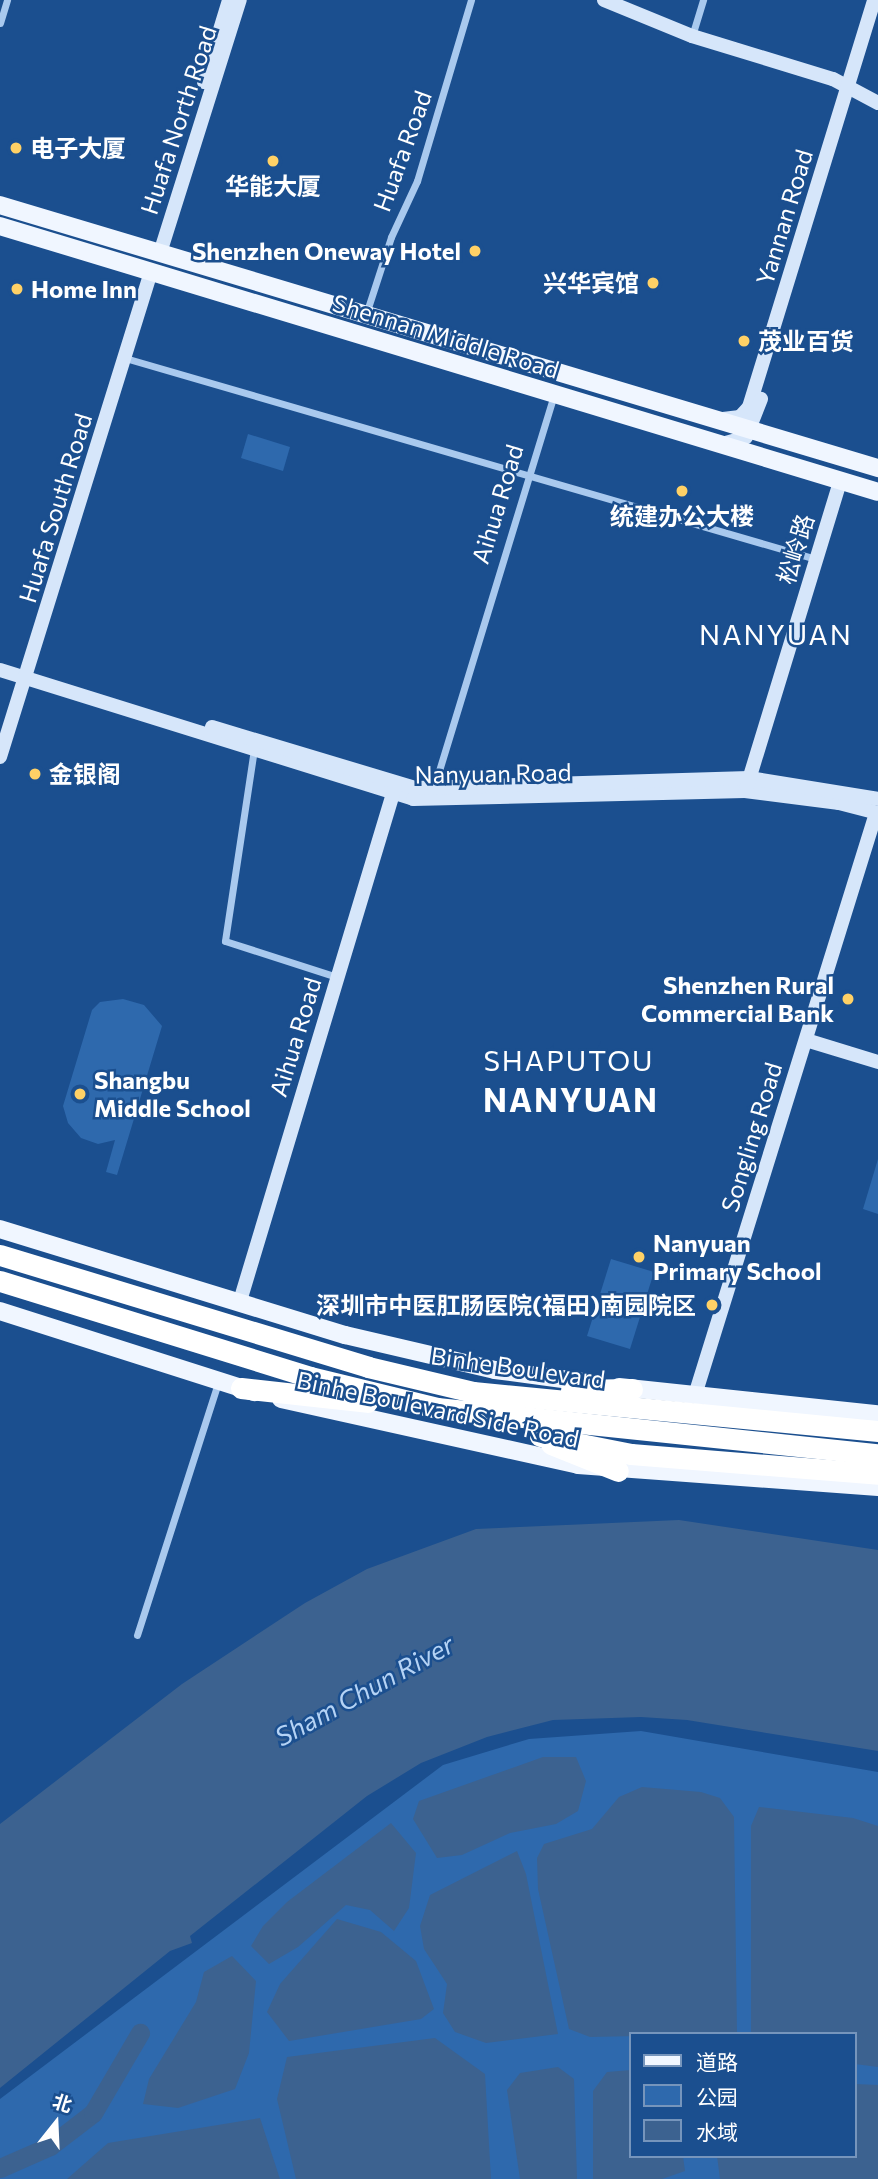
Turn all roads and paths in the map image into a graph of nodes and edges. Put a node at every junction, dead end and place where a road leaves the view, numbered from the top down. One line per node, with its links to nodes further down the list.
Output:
1 (7, 0): 9 (street)
2 (229, 0): 15 (street, Huafa North Road)
3 (240, 0): 15 (street, Huafa North Road)
4 (471, 0): 17 (street, Huafa Road)
5 (604, 0): 10 (street)
6 (703, 0): 10 (street)
7 (874, 0): 11 (street, Yannan Road)
8 (878, 21): 11 (street, Yannan Road)
9 (0, 23)
10 (692, 36): 11 (street)
11 (852, 89): 12 (street); 20 (street, Yannan Road); 21 (street, Yannan Road)
12 (878, 103)
13 (0, 205): 15 (main road, Shennan Middle Road)
14 (0, 226): 16 (main road, Shennan Middle Road)
15 (156, 252): 17 (main road, Shennan Middle Road)
16 (151, 272): 18 (street, Huafa South Road); 19 (main road, Shennan Middle Road)
17 (366, 314): 20 (main road, Shennan Middle Road)
18 (125, 358): 24 (street); 30 (street, Huafa South Road)
19 (554, 394): 22 (main road, Shennan Middle Road); 24 (street, Aihua Road)
20 (711, 419): 21 (main road, Shennan Middle Road)
21 (751, 430): 22 (street); 23 (main road, Shennan Middle Road)
22 (720, 444): 25 (main road, Shennan Middle Road)
23 (878, 468)
24 (530, 475): 27 (street); 34 (street, Aihua Road)
25 (840, 481): 26 (main road, Shennan Middle Road); 27 (street, 松岭路)
26 (878, 492)
27 (816, 559): 33 (street, 松岭路)
28 (0, 661): 30 (street, Nanyuan Road)
29 (0, 670): 30 (street, Nanyuan Road)
30 (26, 674): 31 (street, Nanyuan Road); 32 (street, Huafa South Road)
31 (254, 746): 35 (street, Nanyuan Road); 37 (street)
32 (0, 757)
33 (747, 784): 34 (street, Nanyuan Road); 35 (street, Nanyuan Road); 36 (street, Nanyuan Road)
34 (434, 787): 35 (street, Nanyuan Road)
35 (394, 790): 37 (street, Aihua Road)
36 (877, 808): 38 (street, Songling Road)
37 (337, 977): 43 (street, Aihua Road)
38 (806, 1040): 39 (street); 49 (street, Songling Road)
39 (878, 1062)
40 (0, 1229): 43 (main road, Binhe Boulevard Side Road)
41 (0, 1255): 48 (highway, Binhe Boulevard)
42 (0, 1281): 50 (highway, Binhe Boulevard)
43 (240, 1301): 47 (main road, Binhe Boulevard Side Road)
44 (0, 1311): 45 (main road, Binhe Boulevard Side Road)
45 (218, 1381): 46 (main road, Binhe Boulevard Side Road); 59 (street)
46 (241, 1388): 50 (highway); 56 (main road, Binhe Boulevard Side Road)
47 (632, 1389): 48 (highway); 49 (main road, Binhe Boulevard Side Road)
48 (473, 1392): 53 (highway, Binhe Boulevard)
49 (695, 1395): 52 (main road, Binhe Boulevard Side Road)
50 (437, 1408): 51 (highway, Binhe Boulevard)
51 (467, 1413): 54 (highway); 55 (highway, Binhe Boulevard)
52 (878, 1414)
53 (878, 1431)
54 (530, 1434): 56 (highway); 57 (highway)
55 (878, 1454)
56 (618, 1471): 58 (main road, Binhe Boulevard Side Road)
57 (878, 1474)
58 (878, 1487)
59 (137, 1635)

